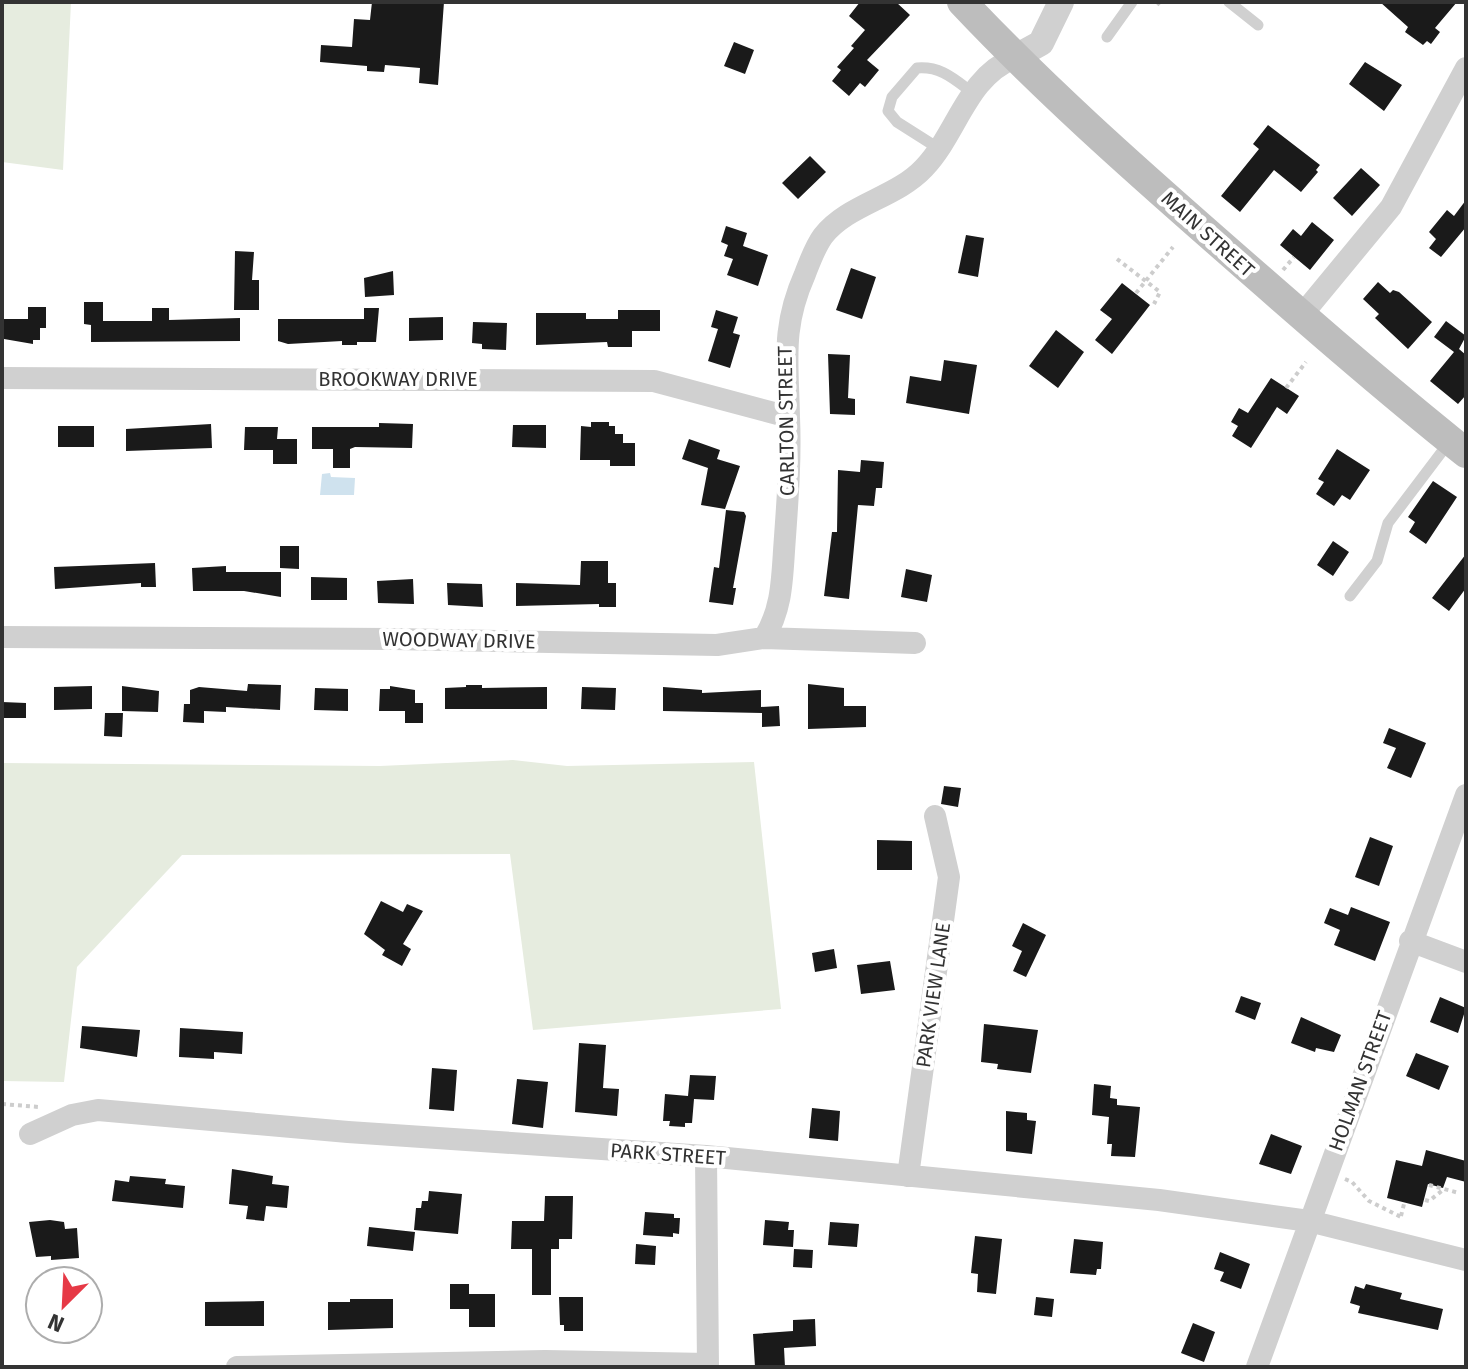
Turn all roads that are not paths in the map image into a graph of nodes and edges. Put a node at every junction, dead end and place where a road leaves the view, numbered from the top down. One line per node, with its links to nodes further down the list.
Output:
1 (962, 2): 7 (main road, MAIN STREET)
2 (1061, 2): 7 (street)
3 (1132, 2): 6 (lane)
4 (1229, 2): 5 (lane)
5 (1258, 25)
6 (1107, 37)
7 (1014, 58): 9 (street, CARLTON STREET); 11 (main road, MAIN STREET)
8 (1466, 68): 11 (street)
9 (973, 93): 10 (street, CARLTON STREET); 10 (lane)
10 (938, 148): 13 (street, CARLTON STREET)
11 (1301, 316): 14 (main road, MAIN STREET)
12 (2, 378): 13 (street, BROOKWAY DRIVE)
13 (789, 417): 17 (street, CARLTON STREET)
14 (1458, 447): 15 (lane)
15 (1350, 596)
16 (2, 637): 17 (street, WOODWAY DRIVE)
17 (764, 638): 18 (street, WOODWAY DRIVE)
18 (915, 643)
19 (1466, 795): 21 (street, HOLMAN STREET)
20 (935, 816): 25 (street, PARK VIEW LANE)
21 (1410, 941): 22 (street); 26 (street, HOLMAN STREET)
22 (1466, 962)
23 (30, 1134): 24 (street, PARK STREET)
24 (706, 1156): 25 (street, PARK STREET); 28 (street)
25 (908, 1176): 26 (street, PARK STREET)
26 (1309, 1221): 27 (street, PARK STREET); 30 (street, HOLMAN STREET)
27 (1466, 1260)
28 (708, 1366): 29 (street)
29 (237, 1367)
30 (1257, 1367)

